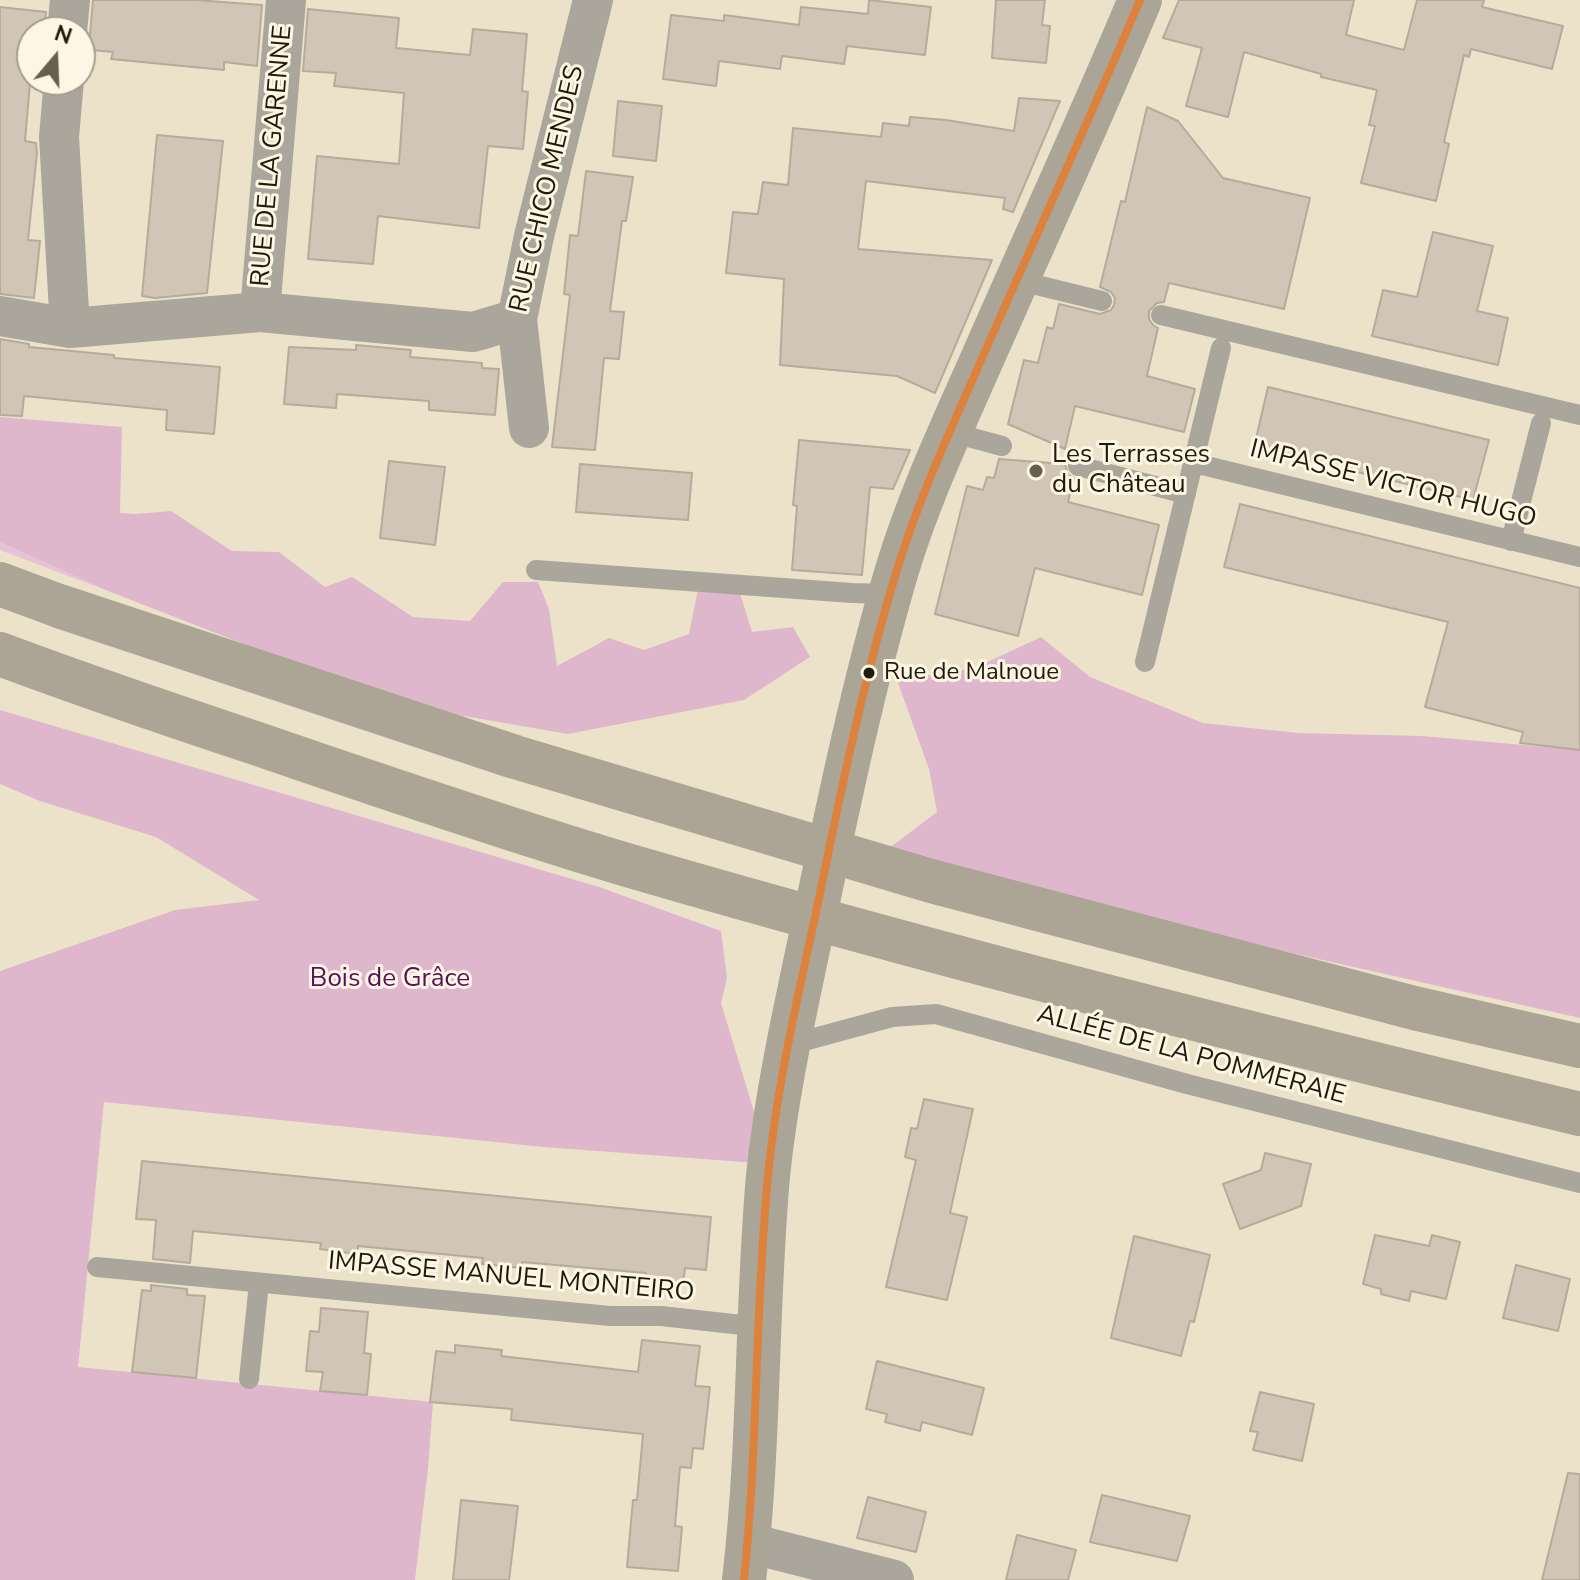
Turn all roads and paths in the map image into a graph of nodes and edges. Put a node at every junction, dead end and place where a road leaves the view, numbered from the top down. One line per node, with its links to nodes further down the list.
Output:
1 (286, 0): 7 (street, RUE DE LA GARENNE)
2 (593, 0): 10 (street, RUE CHICO MENDES)
3 (1140, 0): 5 (main road)
4 (63, 96): 11 (street)
5 (1016, 280): 6 (lane); 16 (main road)
6 (1102, 301)
7 (260, 312): 10 (street); 11 (street)
8 (1161, 315): 13 (lane)
9 (0, 316): 11 (street)
10 (517, 319): 15 (street, RUE CHICO MENDES)
11 (70, 328)
12 (1221, 348): 18 (lane)
13 (1580, 415)
14 (1541, 423): 21 (lane)
15 (529, 428)
16 (950, 432): 17 (lane); 25 (main road)
17 (1002, 446)
18 (1194, 463): 20 (lane); 21 (lane, IMPASSE VICTOR HUGO)
19 (1078, 466): 20 (lane)
20 (1186, 494): 27 (lane)
21 (1511, 541): 22 (lane, IMPASSE VICTOR HUGO)
22 (1580, 557)
23 (536, 570): 25 (lane)
24 (0, 584): 29 (highway)
25 (891, 594): 28 (main road)
26 (0, 654): 30 (highway)
27 (1145, 662)
28 (792, 1025): 31 (lane, ALLÉE DE LA POMMERAIE); 34 (main road)
29 (1580, 1046)
30 (1580, 1114)
31 (1580, 1183)
32 (97, 1267): 33 (lane, IMPASSE MANUEL MONTEIRO)
33 (259, 1283): 34 (lane, IMPASSE MANUEL MONTEIRO); 35 (lane)
34 (760, 1327): 36 (main road)
35 (249, 1379)
36 (746, 1562): 37 (street)
37 (894, 1580)

